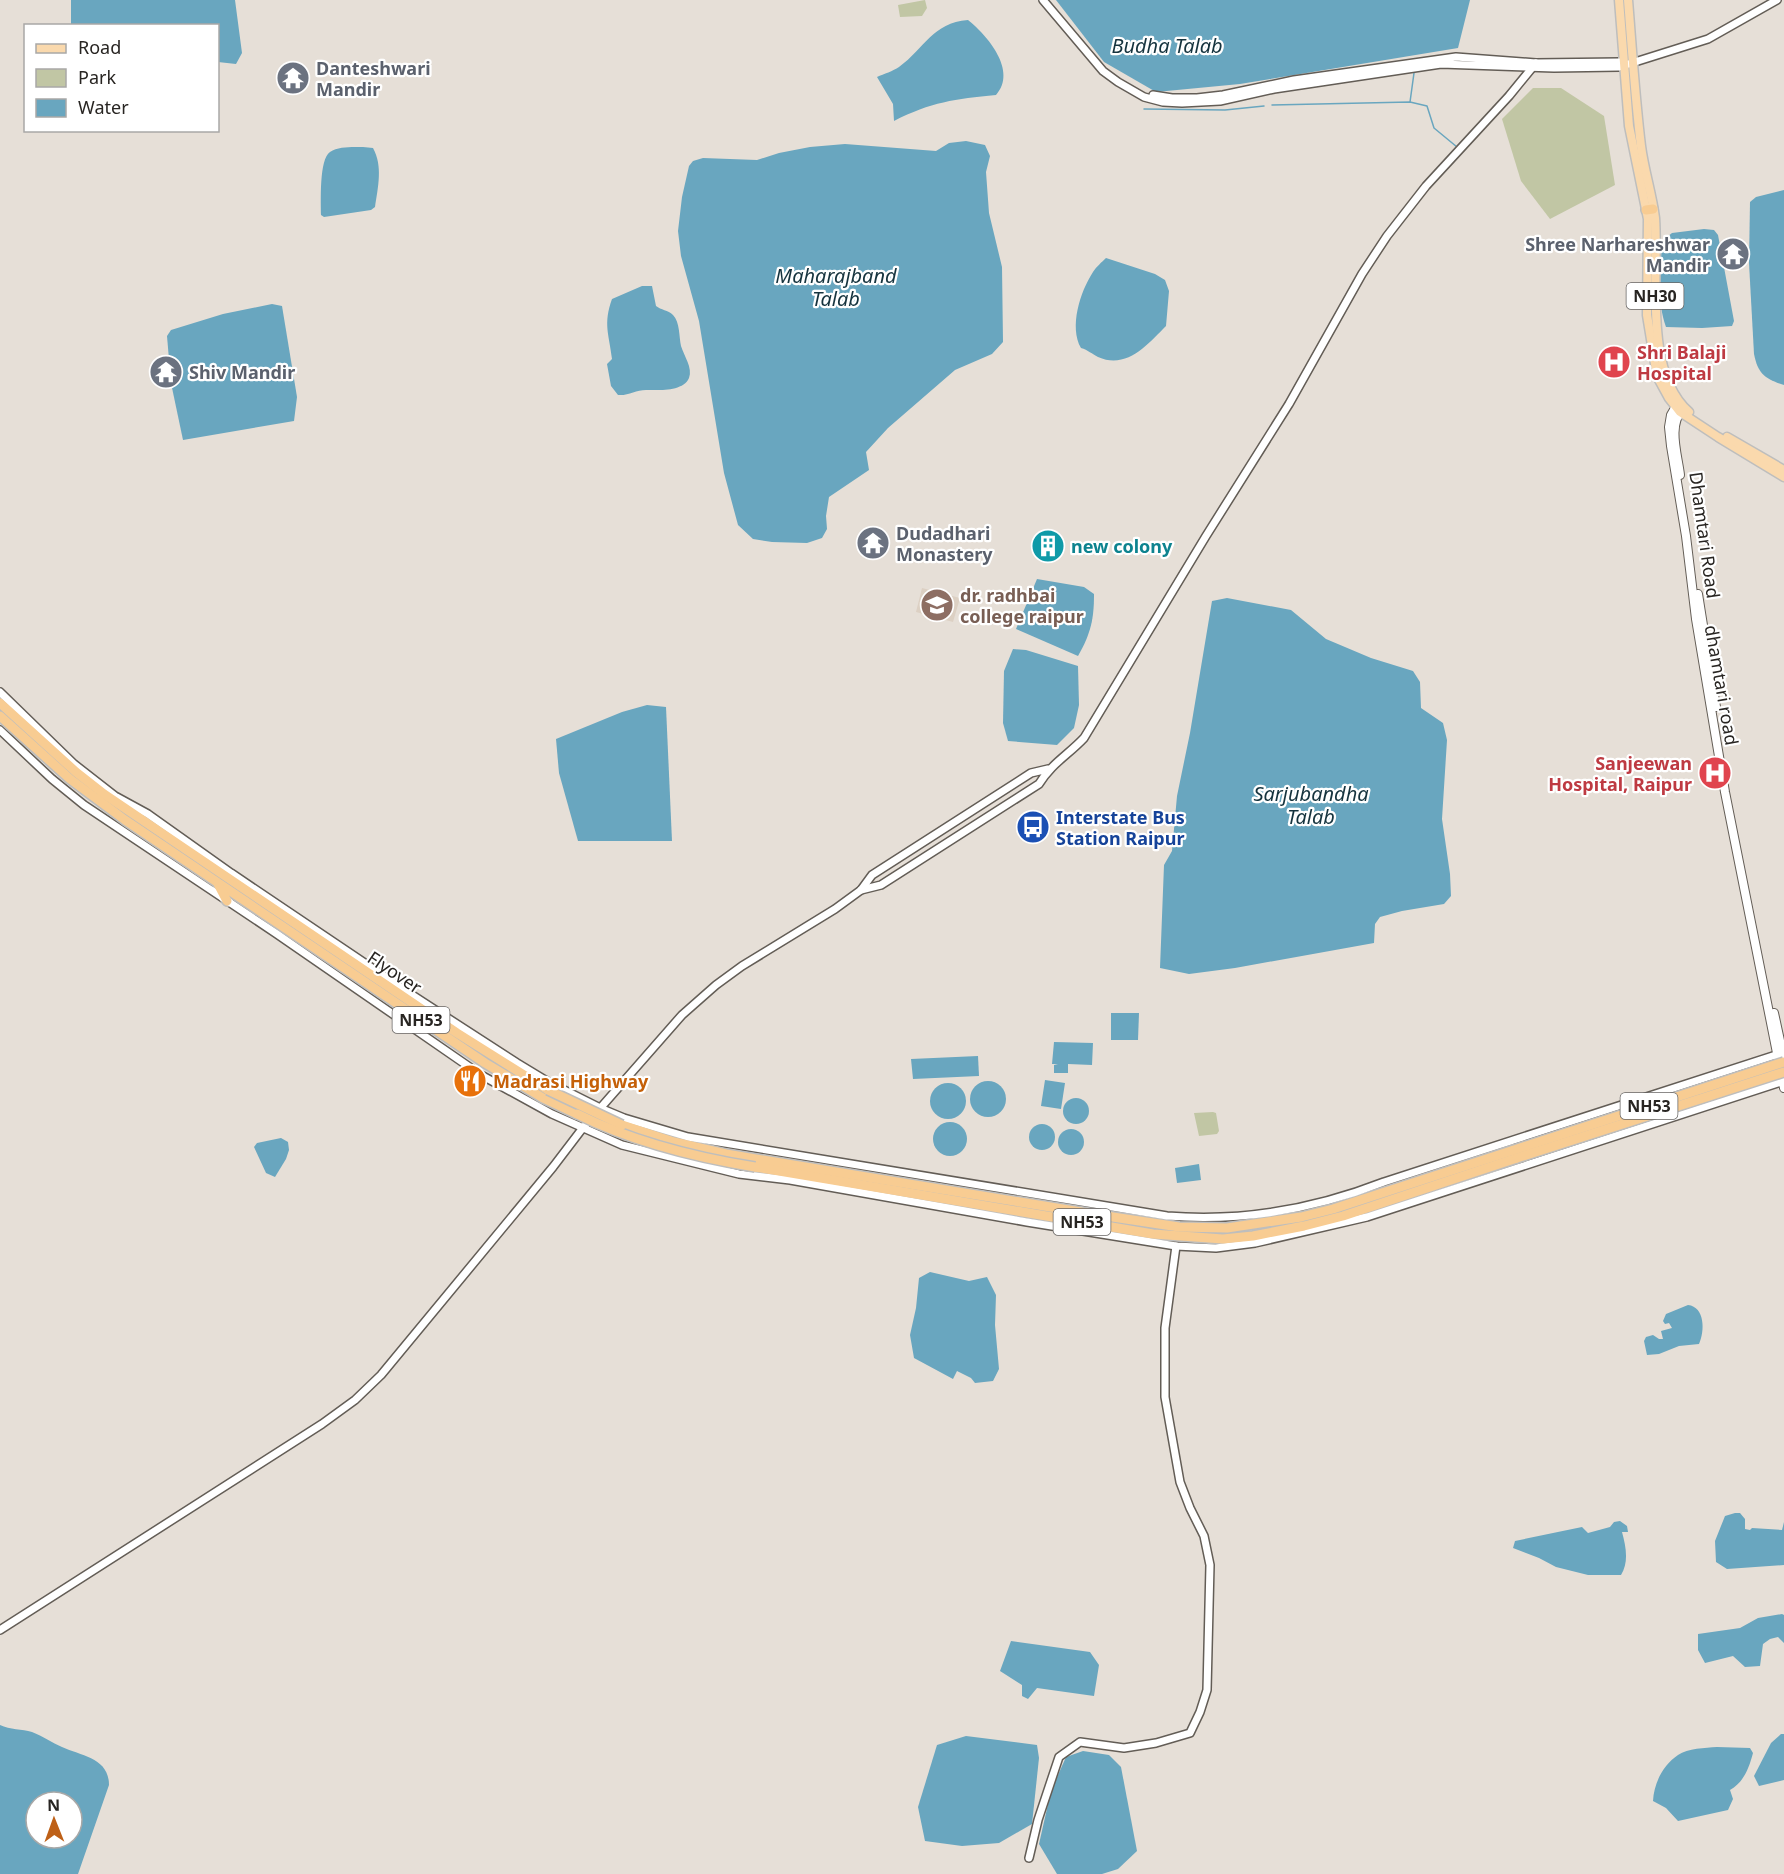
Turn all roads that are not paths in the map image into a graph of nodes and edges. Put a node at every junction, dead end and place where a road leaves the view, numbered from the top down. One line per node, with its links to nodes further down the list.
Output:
1 (1043, 0): 6 (street)
2 (1619, 0): 5 (main road, NH30)
3 (1628, 0): 5 (main road, NH30)
4 (1777, 0): 5 (street)
5 (1628, 63): 6 (street); 7 (main road, NH30)
6 (1534, 65): 14 (street)
7 (1680, 407): 8 (main road, NH30); 9 (main road, NH30); 23 (main road, Dhamtari Road); 23 (main road, dhamtari road)
8 (1784, 470)
9 (1784, 477)
10 (0, 692): 18 (street)
11 (0, 703): 17 (highway, NH53)
12 (0, 716): 19 (highway, NH53)
13 (0, 730): 21 (street)
14 (1048, 770): 15 (street); 16 (street)
15 (1031, 773): 16 (street); 20 (street)
16 (1039, 784): 20 (street)
17 (210, 866): 18 (highway); 22 (highway, Flyover / NH53)
18 (222, 867): 26 (street)
19 (217, 882): 21 (highway); 22 (highway, Flyover / NH53)
20 (861, 890): 26 (street)
21 (227, 901): 27 (street)
22 (273, 914): 30 (highway, Flyover / NH53, bridge)
23 (1782, 1056): 25 (main road, dhamtari road); 28 (highway, NH53, bridge); 32 (street)
24 (1784, 1072): 28 (highway, NH53, bridge)
25 (1784, 1084): 33 (street)
26 (600, 1108): 27 (street); 29 (street)
27 (582, 1129): 31 (street); 35 (street)
28 (1515, 1154): 32 (highway, NH53); 33 (highway, NH53)
29 (808, 1161): 30 (highway, Flyover / NH53); 32 (highway, NH53)
30 (755, 1162): 31 (highway, Flyover / NH53)
31 (791, 1176): 33 (highway, NH53); 34 (street)
32 (1360, 1196)
33 (1373, 1210): 34 (street)
34 (1176, 1246): 36 (street)
35 (0, 1630)
36 (1029, 1857)

